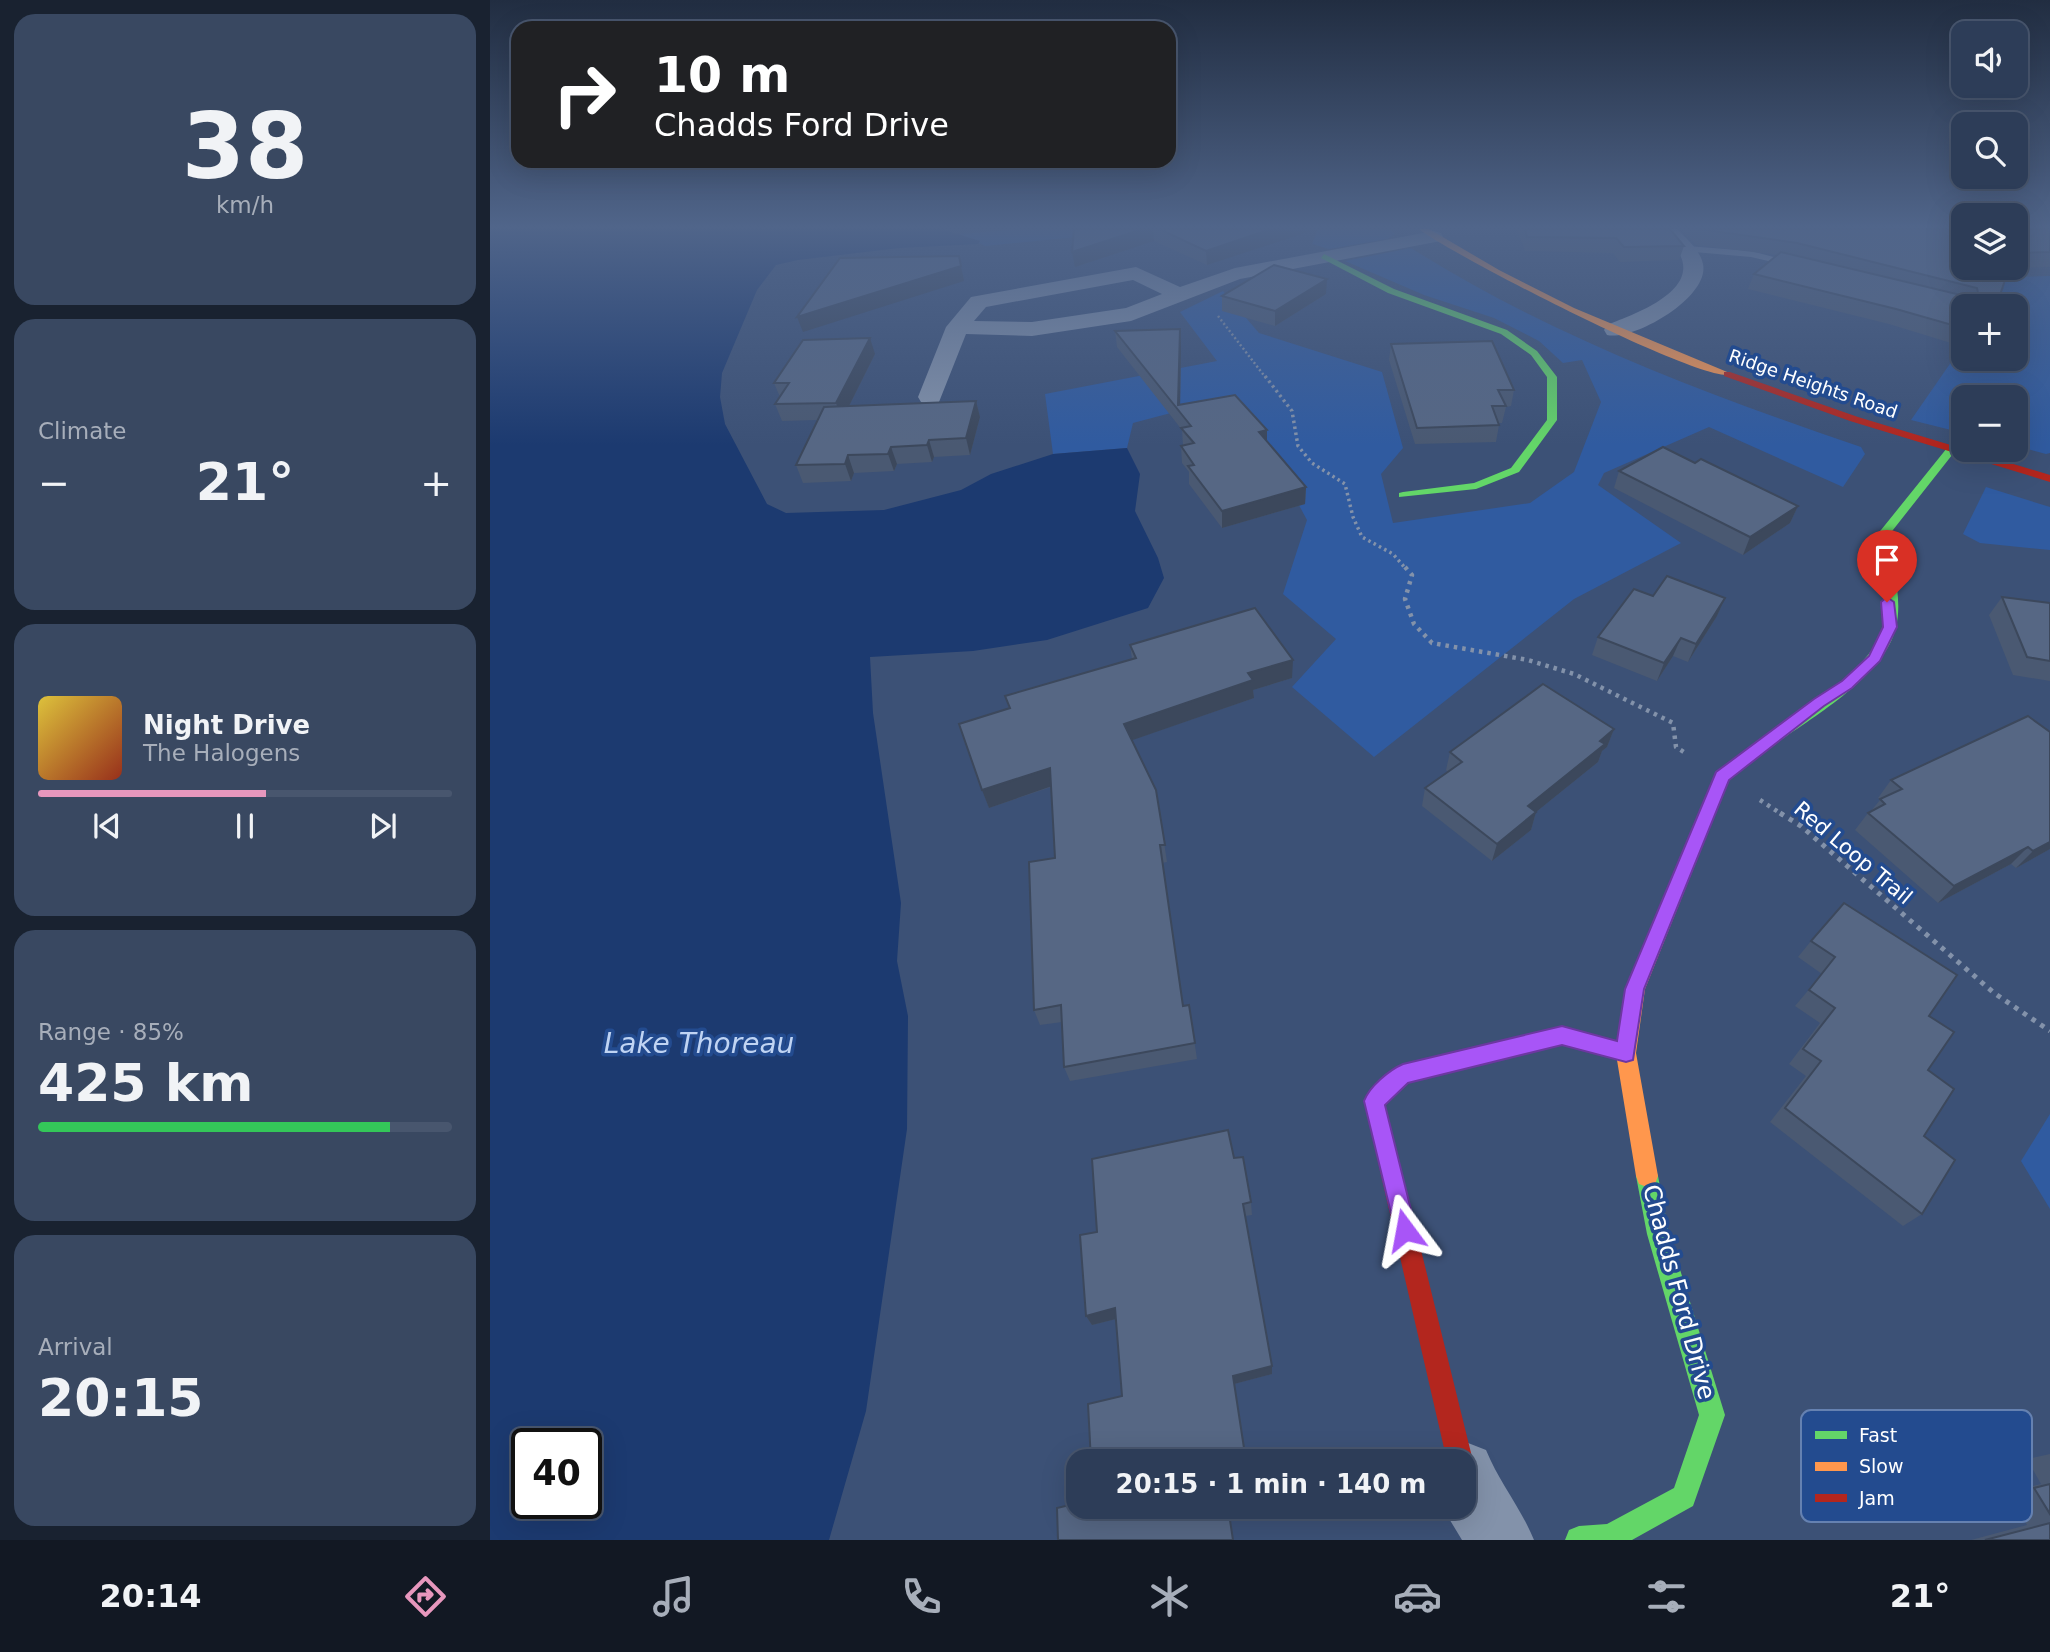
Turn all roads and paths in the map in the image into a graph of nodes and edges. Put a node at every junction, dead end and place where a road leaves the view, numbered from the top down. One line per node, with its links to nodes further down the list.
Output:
1 (985, 301): 7 (street)
2 (1163, 301): 7 (street)
3 (1206, 301): 14 (path, Red Loop Trail)
4 (1418, 301): 13 (street)
5 (1553, 301): 8 (street, Ridge Heights Road)
6 (1674, 301): 8 (street)
7 (957, 327): 9 (street)
8 (1615, 330): 10 (street, Ridge Heights Road)
9 (930, 397)
10 (1951, 450): 14 (street)
11 (1992, 462): 12 (street, Ridge Heights Road)
12 (2050, 479)
13 (1403, 495)
14 (1722, 777): 15 (path, Red Loop Trail); 16 (street, Chadds Ford Drive)
15 (2050, 1031)
16 (1626, 1053): 17 (street); 20 (street, Chadds Ford Drive)
17 (1457, 1449)
18 (1476, 1502): 19 (street)
19 (1501, 1540)
20 (1579, 1540)

